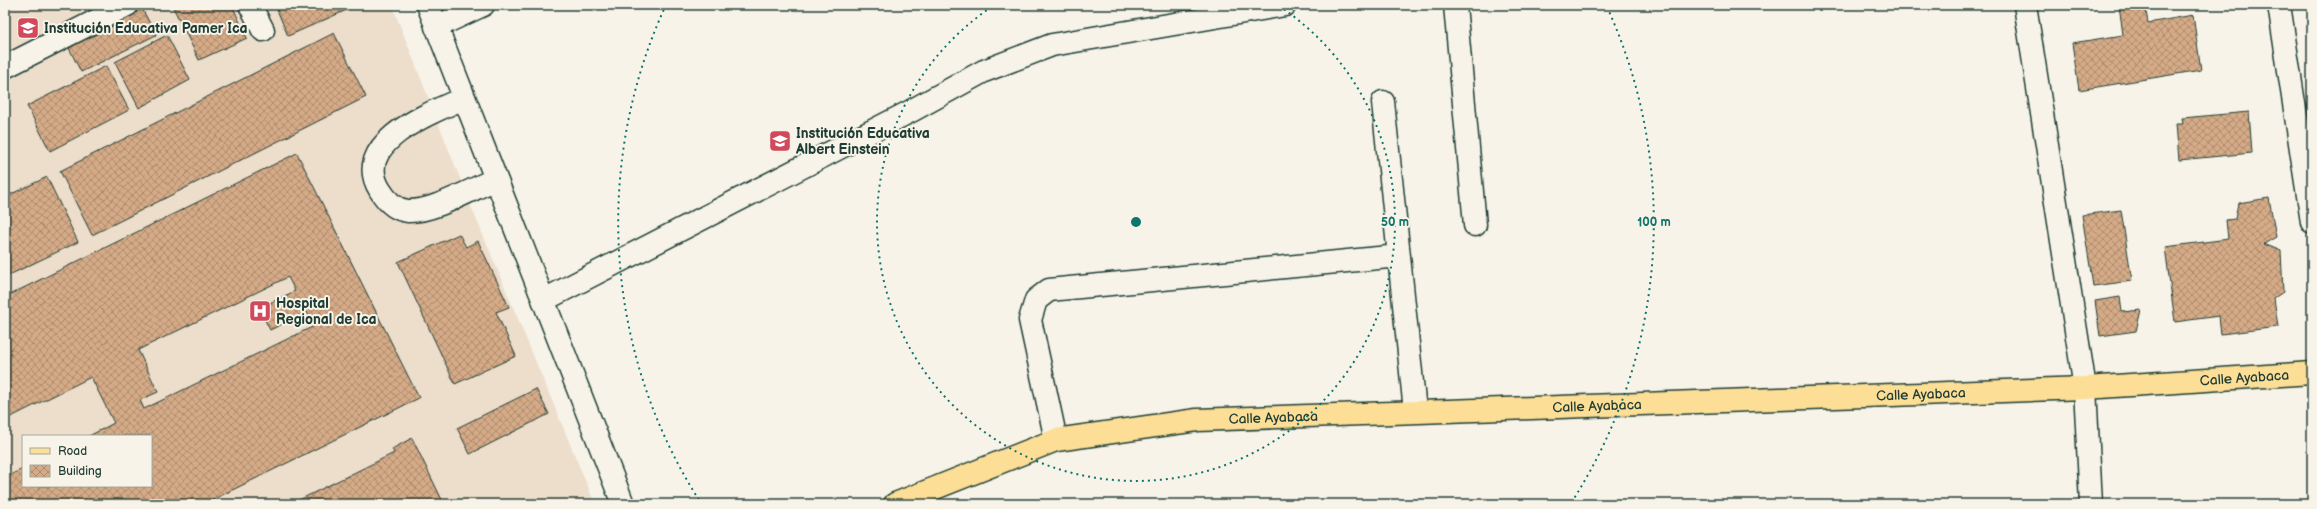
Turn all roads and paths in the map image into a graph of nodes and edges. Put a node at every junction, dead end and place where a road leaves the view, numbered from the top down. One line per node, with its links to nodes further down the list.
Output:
1 (127, 5): 11 (street)
2 (250, 5): 10 (street)
3 (428, 5): 9 (street)
4 (483, 5): 9 (street)
5 (1285, 5): 18 (street)
6 (1455, 5): 16 (street)
7 (2025, 5): 20 (street)
8 (2279, 5): 15 (street)
9 (436, 27): 12 (street)
10 (263, 30)
11 (5, 67)
12 (464, 98): 14 (street); 14 (street)
13 (1383, 102): 17 (street)
14 (496, 179): 18 (street)
15 (2312, 222)
16 (1475, 225)
17 (1399, 256): 21 (street); 22 (street)
18 (544, 300): 23 (street)
19 (2312, 373): 20 (main road, Calle Ayabaca)
20 (2085, 388): 21 (main road, Calle Ayabaca); 25 (street)
21 (1415, 411): 22 (main road, Calle Ayabaca)
22 (1056, 440): 24 (main road, Calle Ayabaca)
23 (623, 504)
24 (895, 504)
25 (2091, 504)

